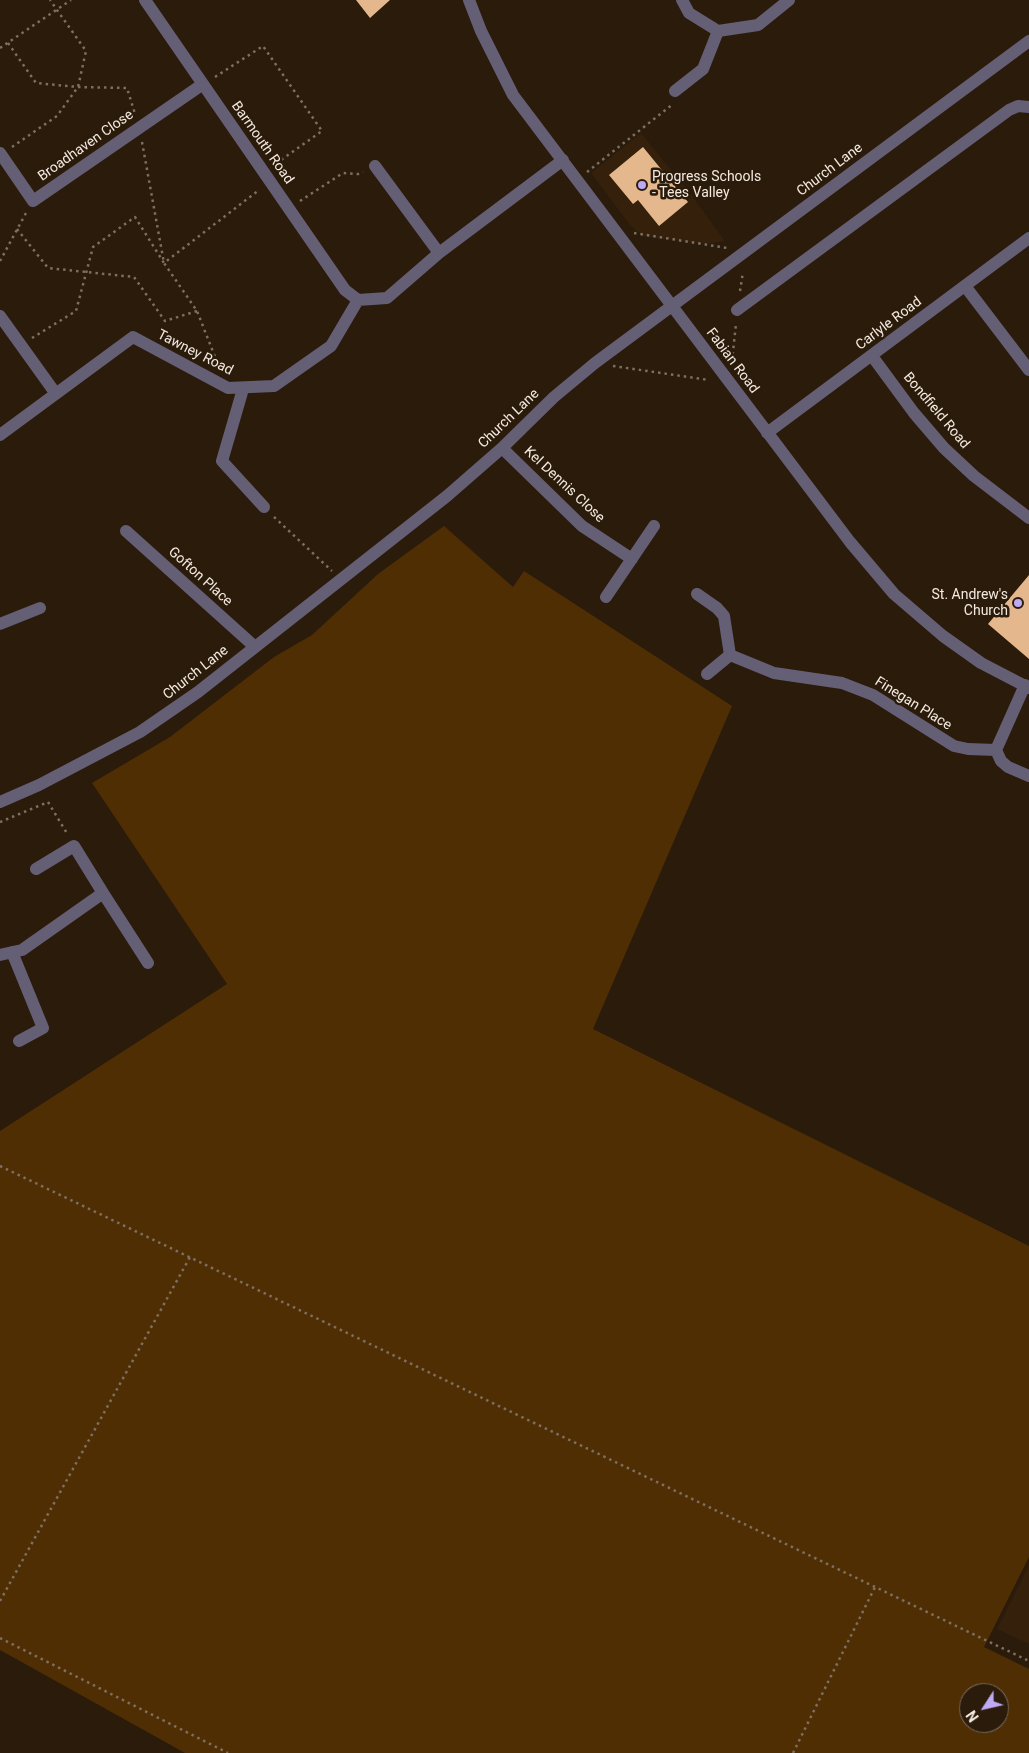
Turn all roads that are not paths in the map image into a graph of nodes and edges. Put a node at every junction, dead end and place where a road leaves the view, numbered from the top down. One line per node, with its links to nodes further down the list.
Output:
1 (145, 0): 7 (street, Barmouth Road)
2 (469, 0): 11 (street, Fabian Road)
3 (682, 0): 5 (street)
4 (789, 0): 5 (street)
5 (718, 31): 8 (street)
6 (1029, 41): 17 (street, Church Lane)
7 (203, 84): 10 (street, Broadhaven Close); 16 (street, Barmouth Road)
8 (675, 91)
9 (1029, 107): 18 (street)
10 (0, 154)
11 (562, 160): 14 (street); 17 (street, Fabian Road)
12 (376, 166): 14 (street)
13 (1029, 238): 15 (street, Carlyle Road)
14 (439, 253): 16 (street)
15 (965, 286): 20 (street, Carlyle Road); 21 (street)
16 (358, 300): 22 (street, Tawney Road)
17 (672, 305): 25 (street, Fabian Road); 26 (street, Church Lane)
18 (737, 310)
19 (0, 316): 23 (street)
20 (872, 356): 25 (street, Carlyle Road); 28 (street, Bondfield Road)
21 (1029, 370)
22 (243, 389): 23 (street, Tawney Road); 27 (street)
23 (56, 394): 24 (street, Tawney Road)
24 (0, 434)
25 (767, 434): 39 (street, Fabian Road)
26 (502, 448): 31 (street, Kel Dennis Close); 36 (street, Church Lane)
27 (264, 507)
28 (1029, 518)
29 (654, 526): 31 (street)
30 (126, 531): 36 (street, Gofton Place)
31 (632, 559): 33 (street)
32 (697, 594): 37 (street)
33 (606, 597)
34 (40, 608): 35 (street)
35 (0, 624)
36 (254, 646): 42 (street, Church Lane)
37 (730, 655): 38 (street); 40 (street, Finegan Place)
38 (707, 674)
39 (1027, 686): 40 (street)
40 (996, 750): 41 (street)
41 (1029, 776)
42 (0, 802)
43 (36, 868): 44 (street)
44 (103, 893): 45 (street); 46 (street)
45 (6, 953): 47 (street)
46 (148, 963)
47 (19, 1041)

